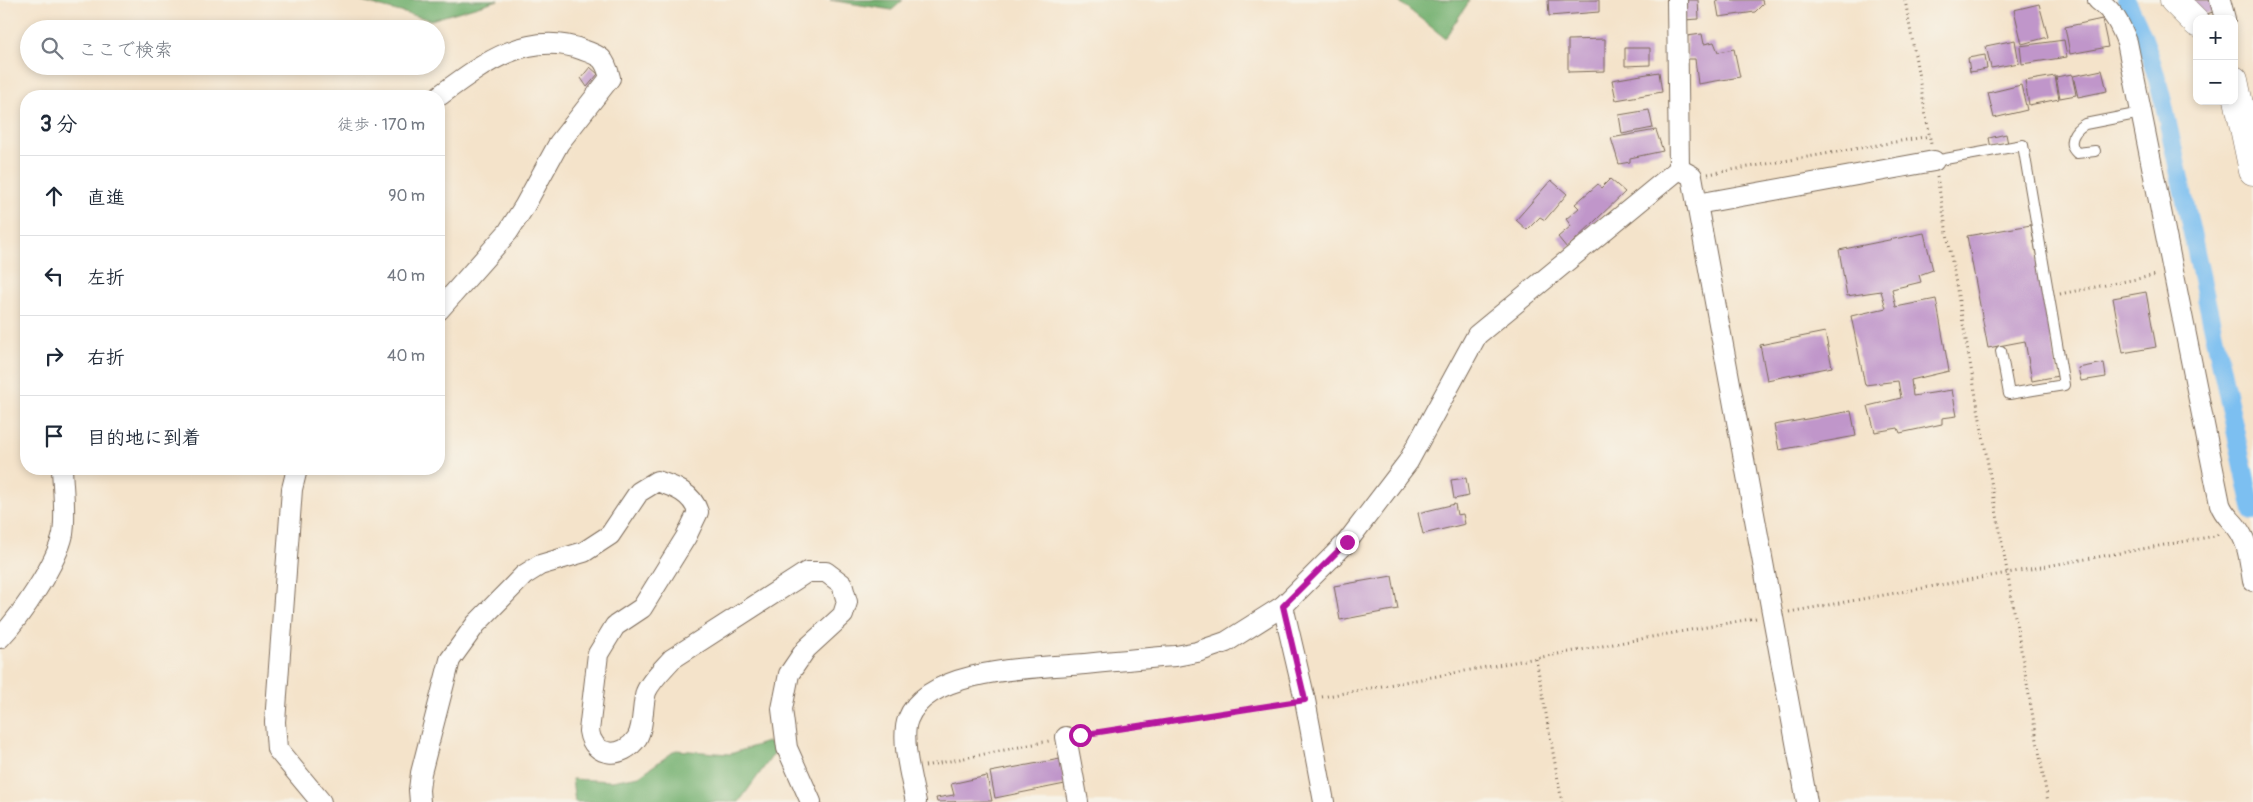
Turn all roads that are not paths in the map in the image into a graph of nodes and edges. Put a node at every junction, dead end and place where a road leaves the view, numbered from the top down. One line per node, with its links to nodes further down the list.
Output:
1 (1676, 0): 13 (street)
2 (2098, 0): 9 (street)
3 (2174, 0): 6 (highway)
4 (2220, 0): 5 (street)
5 (2224, 15)
6 (2193, 19)
7 (445, 92): 15 (street)
8 (2238, 99): 12 (highway)
9 (2141, 113): 10 (lane); 19 (street)
10 (2095, 151)
11 (1934, 161): 14 (street); 16 (lane)
12 (2253, 171)
13 (1686, 173): 14 (street); 20 (street)
14 (1697, 204): 29 (street)
15 (445, 303)
16 (2001, 351)
17 (62, 475): 21 (street)
18 (296, 475): 23 (street)
19 (2253, 581)
20 (1283, 606): 26 (street); 28 (street)
21 (0, 638)
22 (1066, 737): 27 (street)
23 (321, 802)
24 (420, 802): 25 (street)
25 (811, 802)
26 (916, 802)
27 (1078, 802)
28 (1324, 802)
29 (1808, 802)

